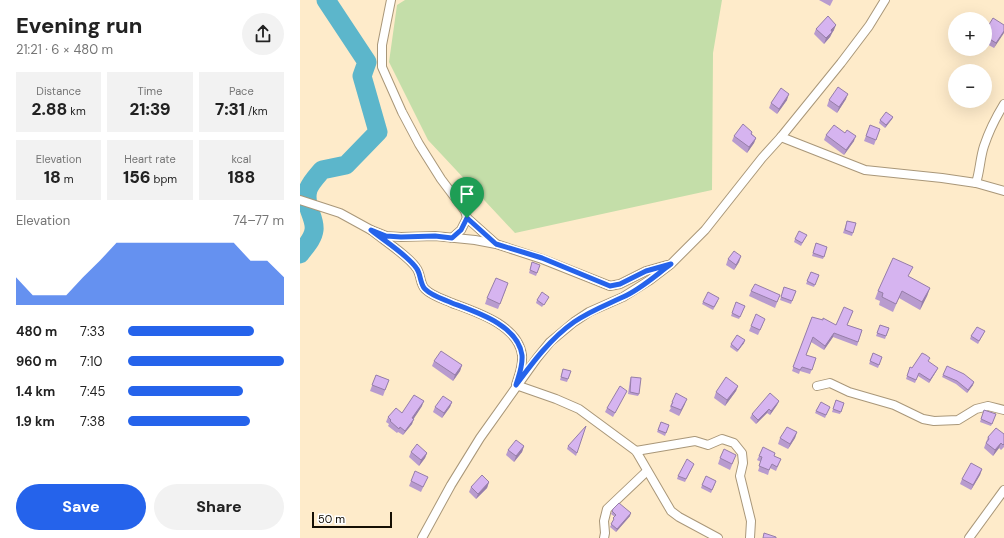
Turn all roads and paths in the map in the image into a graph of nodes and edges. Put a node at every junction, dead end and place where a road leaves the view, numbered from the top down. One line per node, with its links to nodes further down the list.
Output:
1 (391, 0): 8 (street)
2 (885, 0): 4 (street)
3 (1004, 104): 5 (street)
4 (781, 137): 5 (street); 12 (street)
5 (976, 183): 6 (street)
6 (1004, 191)
7 (300, 200): 9 (street)
8 (467, 218): 10 (street); 11 (street)
9 (371, 230): 10 (street); 13 (street)
10 (452, 238): 11 (street)
11 (496, 244): 12 (street)
12 (671, 264): 13 (street)
13 (516, 385): 16 (street); 19 (street)
14 (817, 386): 15 (street)
15 (1004, 410)
16 (636, 451): 17 (street); 22 (street)
17 (647, 471): 20 (street); 21 (street)
18 (1004, 490): 23 (street)
19 (422, 538)
20 (604, 538)
21 (718, 538)
22 (750, 538)
23 (969, 538)

